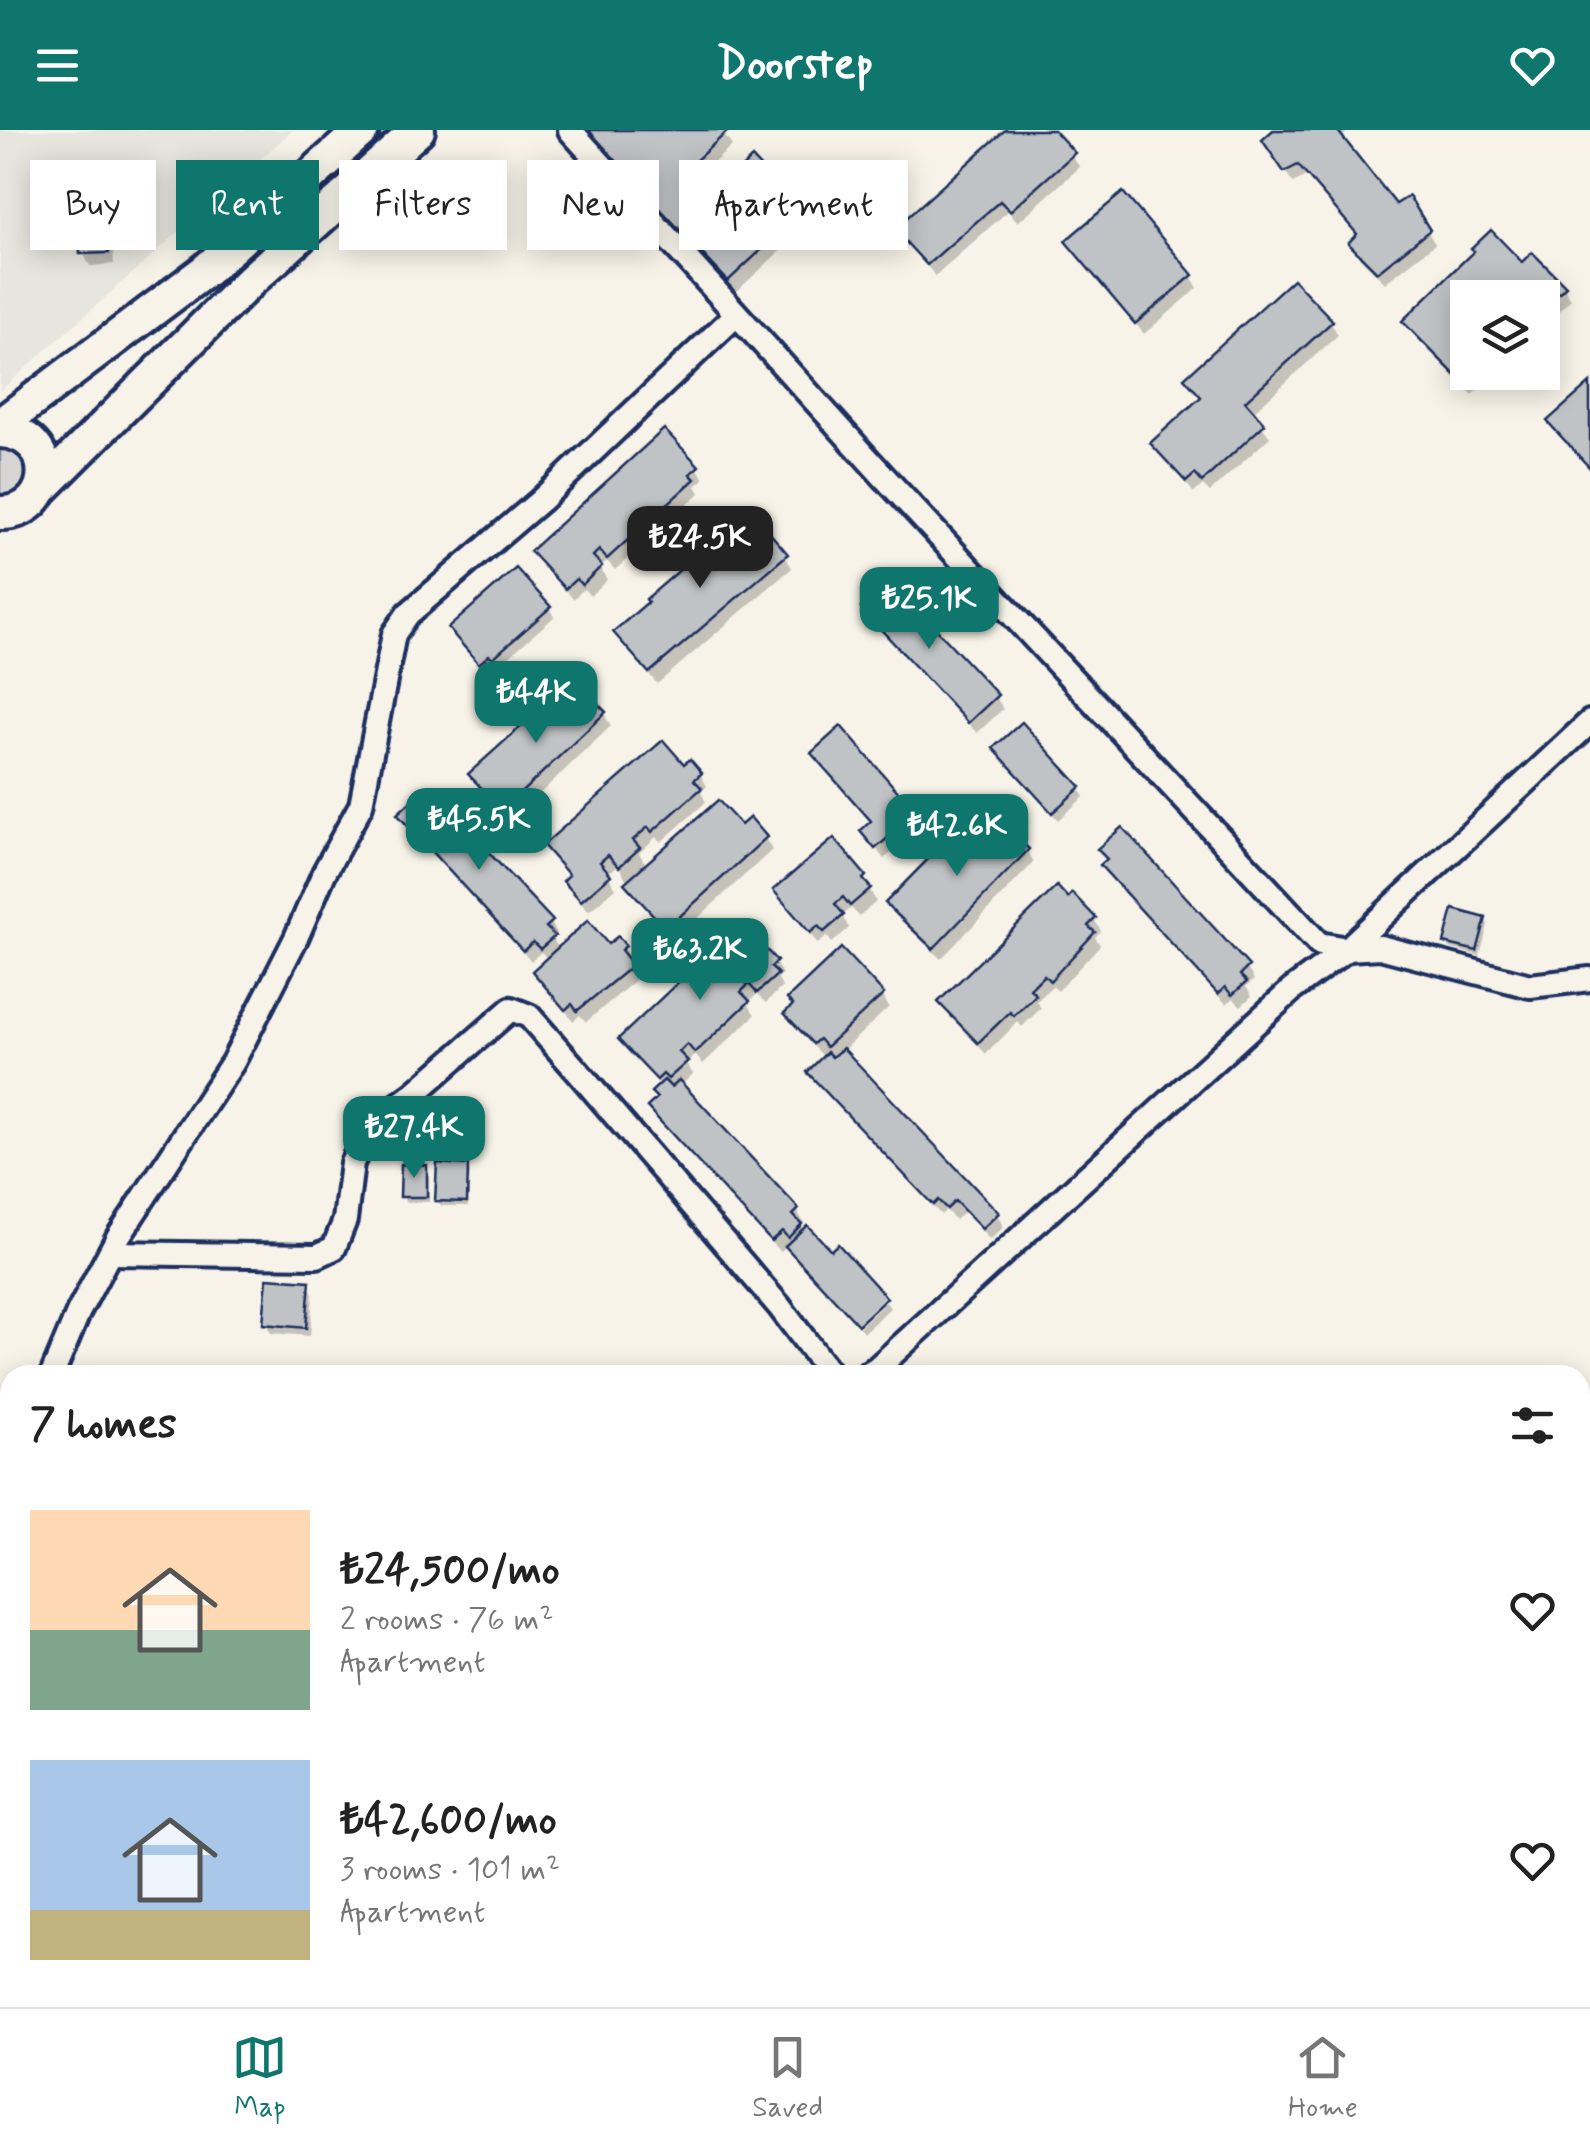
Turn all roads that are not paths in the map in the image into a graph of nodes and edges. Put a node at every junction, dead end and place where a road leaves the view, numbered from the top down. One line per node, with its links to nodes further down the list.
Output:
1 (362, 130): 5 (highway)
2 (418, 130): 6 (highway)
3 (570, 130): 4 (street)
4 (736, 315): 8 (street); 10 (street)
5 (0, 428): 6 (highway)
6 (15, 510)
7 (1590, 722): 8 (street)
8 (1347, 949): 9 (street); 13 (street)
9 (1590, 980)
10 (110, 1253): 11 (street); 12 (street)
11 (56, 1365)
12 (823, 1365)
13 (880, 1365)

